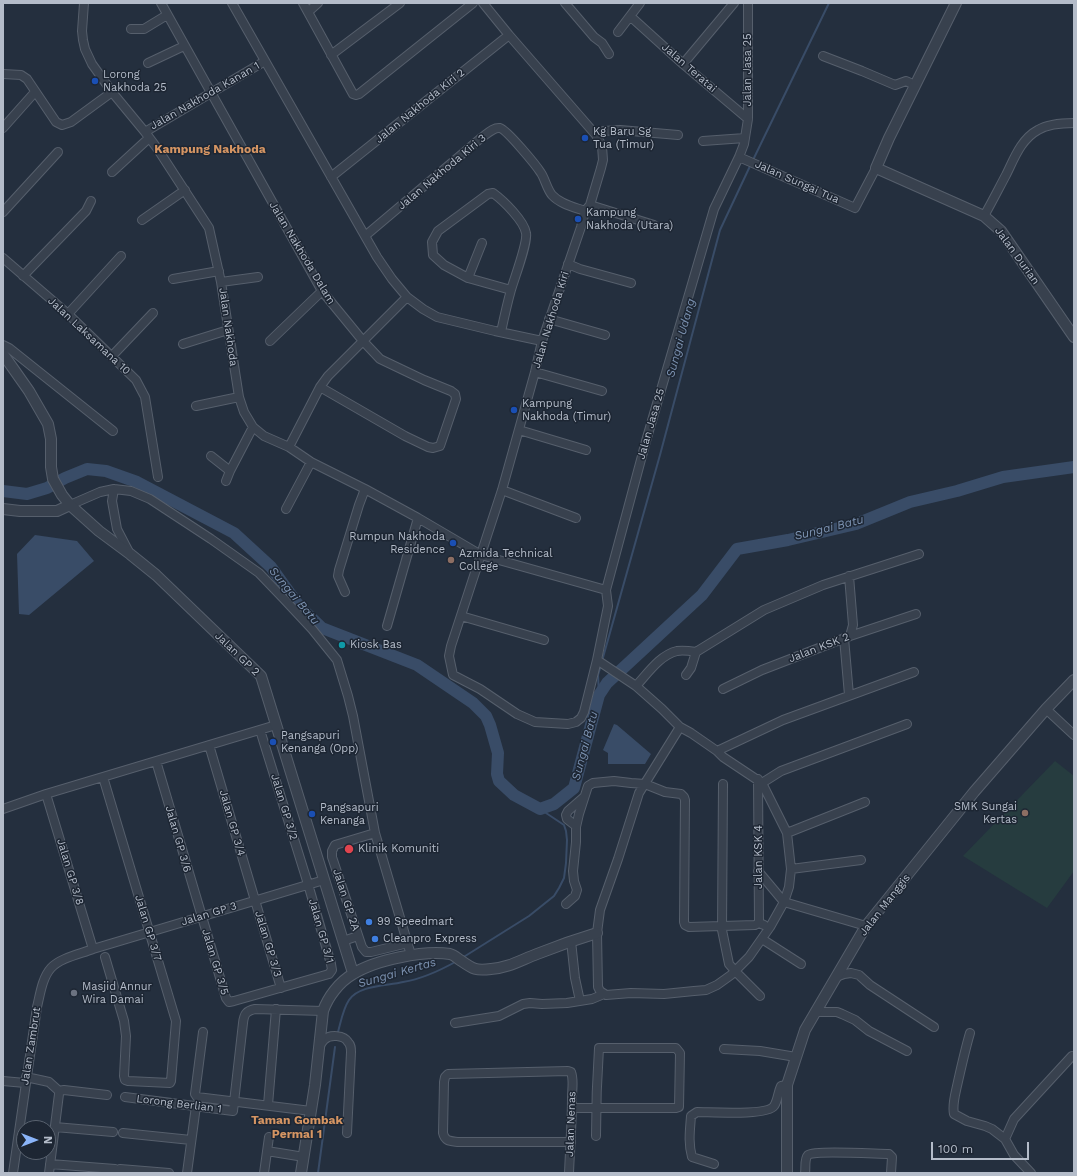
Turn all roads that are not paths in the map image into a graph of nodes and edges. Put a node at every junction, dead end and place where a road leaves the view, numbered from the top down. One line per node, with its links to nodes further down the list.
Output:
1 (84, 3): 30 (street, Jalan Nakhoda)
2 (161, 3): 15 (street, Jalan Nakhoda Dalam)
3 (232, 3): 24 (street)
4 (303, 3): 14 (street)
5 (318, 3): 14 (street)
6 (400, 3): 22 (street)
7 (473, 3): 22 (street)
8 (483, 3): 19 (street, Jalan Nakhoda Kiri)
9 (565, 3): 21 (street)
10 (640, 3): 16 (street)
11 (734, 3): 26 (street)
12 (748, 3): 32 (street, Jalan Jasa 25)
13 (956, 3): 28 (street)
14 (308, 12): 22 (street)
15 (167, 15): 17 (street); 20 (street, Jalan Nakhoda Dalam)
16 (630, 16): 18 (street); 26 (street, Jalan Teratai)
17 (131, 29)
18 (618, 32)
19 (509, 35): 36 (street, Jalan Nakhoda Kiri); 44 (street, Jalan Nakhoda Kiri 2)
20 (184, 46): 25 (street); 31 (street, Jalan Nakhoda Dalam)
21 (609, 54)
22 (331, 55)
23 (823, 56): 28 (street)
24 (265, 61): 31 (street, Jalan Nakhoda Kanan 1); 44 (street)
25 (148, 64)
26 (683, 64): 32 (street, Jalan Teratai)
27 (3, 74): 29 (street)
28 (915, 85): 42 (street)
29 (35, 92): 30 (street); 34 (street)
30 (112, 92): 35 (street, Jalan Nakhoda)
31 (211, 93): 35 (street, Jalan Nakhoda Kanan 1); 65 (street, Jalan Nakhoda Dalam)
32 (748, 119): 38 (street, Jalan Jasa 25)
33 (1074, 123): 49 (street)
34 (3, 128)
35 (147, 135): 43 (street, Jalan Nakhoda Kanan 1); 45 (street, Jalan Nakhoda)
36 (596, 135): 37 (street); 47 (street, Jalan Nakhoda Kiri)
37 (678, 135)
38 (745, 138): 39 (street); 41 (street, Jalan Jasa 25)
39 (703, 141)
40 (58, 152): 48 (street)
41 (743, 158): 42 (street, Jalan Sungai Tua); 108 (street, Jalan Jasa 25)
42 (876, 168): 49 (street, Jalan Durian)
43 (112, 172)
44 (332, 177): 52 (street)
45 (185, 190): 50 (street); 57 (street, Jalan Nakhoda)
46 (91, 201): 58 (street)
47 (587, 208): 51 (street); 52 (street, Jalan Nakhoda Kiri 3); 56 (street, Jalan Nakhoda Kiri)
48 (3, 212)
49 (984, 216): 73 (street, Jalan Durian)
50 (142, 220)
51 (654, 225)
52 (365, 236): 66 (street)
53 (482, 244): 60 (street)
54 (121, 256): 68 (street)
55 (3, 258): 58 (street, Jalan Laksamana 10)
56 (568, 264): 63 (street); 69 (street, Jalan Nakhoda Kiri)
57 (220, 271): 61 (street); 62 (street, Jalan Nakhoda)
58 (23, 276): 68 (street, Jalan Laksamana 10)
59 (258, 277): 62 (street)
60 (468, 278): 64 (street); 64 (street)
61 (174, 279)
62 (221, 282): 70 (street, Jalan Nakhoda)
63 (631, 283)
64 (511, 290): 71 (street)
65 (322, 291): 74 (street); 75 (street, Jalan Nakhoda Dalam)
66 (407, 297): 71 (street); 75 (street)
67 (153, 313): 80 (street)
68 (68, 314): 80 (street, Jalan Laksamana 10)
69 (549, 319): 72 (street); 76 (street, Jalan Nakhoda Kiri)
70 (228, 330): 77 (street); 84 (street, Jalan Nakhoda)
71 (501, 332): 76 (street)
72 (605, 335)
73 (1074, 337)
74 (270, 341)
75 (363, 341): 82 (street); 82 (street, Jalan Nakhoda Dalam)
76 (542, 341): 81 (street, Jalan Nakhoda Kiri)
77 (183, 344)
78 (3, 345): 88 (street)
79 (3, 354): 99 (street, Jalan GP 2)
80 (112, 356): 94 (street, Jalan Laksamana 10)
81 (535, 372): 83 (street); 87 (street, Jalan Nakhoda Kiri)
82 (320, 387): 89 (street)
83 (602, 391)
84 (239, 397): 85 (street); 86 (street, Jalan Nakhoda)
85 (196, 406)
86 (253, 427): 89 (street, Jalan Nakhoda); 93 (street)
87 (519, 430): 90 (street); 98 (street, Jalan Nakhoda Kiri)
88 (113, 431)
89 (288, 447): 92 (street, Jalan Nakhoda)
90 (586, 450)
91 (211, 456): 93 (street)
92 (311, 462): 97 (street, Jalan Nakhoda); 101 (street)
93 (230, 471): 95 (street)
94 (158, 477)
95 (226, 481)
96 (114, 489): 99 (street); 104 (street); 142 (street)
97 (365, 489): 102 (street, Jalan Nakhoda); 109 (street)
98 (502, 490): 103 (street); 106 (street, Jalan Nakhoda Kiri)
99 (70, 505): 100 (street); 104 (street, Jalan GP 2)
100 (3, 509)
101 (286, 509)
102 (418, 518): 106 (street, Jalan Nakhoda); 112 (street)
103 (576, 518)
104 (130, 554): 126 (street, Jalan GP 2)
105 (919, 554): 107 (street)
106 (481, 555): 108 (street, Jalan Nakhoda); 111 (street, Jalan Nakhoda Kiri)
107 (850, 576): 113 (street); 115 (street)
108 (606, 590): 116 (street, Jalan Jasa 25)
109 (345, 592)
110 (916, 614): 113 (street, Jalan KSK 2)
111 (461, 616): 114 (street); 124 (street, Jalan Nakhoda Kiri)
112 (387, 626)
113 (847, 637): 121 (street, Jalan KSK 2); 122 (street)
114 (544, 640)
115 (696, 652): 118 (street); 120 (street)
116 (598, 661): 120 (street); 124 (street, Jalan Jasa 25)
117 (914, 672): 122 (street)
118 (686, 675)
119 (1074, 680): 123 (street, Jalan Manggis)
120 (634, 685): 127 (street)
121 (723, 688)
122 (849, 695): 131 (street)
123 (1046, 709): 129 (street); 157 (street, Jalan Manggis)
124 (581, 718)
125 (908, 724): 134 (street)
126 (276, 725): 128 (street); 146 (street, Jalan GP 2)
127 (680, 727): 131 (street); 135 (street)
128 (260, 730): 130 (street); 150 (street, Jalan GP 3/2)
129 (1074, 735)
130 (209, 745): 132 (street); 151 (street, Jalan GP 3/4)
131 (717, 751): 134 (street)
132 (156, 761): 133 (street); 154 (street, Jalan GP 3/6)
133 (103, 777): 137 (street); 159 (street, Jalan GP 3/7)
134 (760, 781): 143 (street); 148 (street, Jalan KSK 4)
135 (645, 784): 138 (street); 156 (street); 160 (street)
136 (723, 784): 156 (street)
137 (46, 794): 140 (street); 166 (street, Jalan GP 3/8)
138 (585, 796): 141 (street); 141 (street)
139 (865, 802): 143 (street)
140 (3, 809)
141 (576, 826): 153 (street)
142 (375, 833): 144 (street, Jalan GP 2A); 165 (street)
143 (786, 833): 147 (street)
144 (332, 857): 146 (street); 161 (street, Jalan GP 2A)
145 (862, 860): 147 (street)
146 (318, 862): 149 (street, Jalan GP 2)
147 (791, 869): 152 (street)
148 (758, 871): 152 (street); 155 (street, Jalan KSK 4)
149 (324, 880): 150 (street, Jalan GP 3); 163 (street, Jalan GP 2)
150 (308, 884): 151 (street, Jalan GP 3); 173 (street, Jalan GP 3/1)
151 (255, 900): 154 (street, Jalan GP 3); 173 (street, Jalan GP 3/3)
152 (784, 902): 157 (street); 158 (street)
153 (566, 904)
154 (201, 916): 159 (street, Jalan GP 3); 173 (street, Jalan GP 3/5)
155 (759, 923): 156 (street); 158 (street)
156 (722, 926): 170 (street)
157 (866, 926): 172 (street, Jalan Manggis)
158 (770, 928): 162 (street)
159 (149, 932): 166 (street, Jalan GP 3); 168 (street, Jalan GP 3/7)
160 (597, 933): 164 (street); 174 (street)
161 (358, 936): 163 (street); 165 (street, Jalan GP 2A)
162 (762, 939): 169 (street); 170 (street)
163 (342, 941): 171 (street, Jalan GP 2)
164 (571, 941): 167 (street); 176 (street)
165 (408, 943): 167 (street)
166 (93, 949): 189 (street, Jalan Zambrut)
167 (411, 955): 171 (street)
168 (105, 957)
169 (801, 964)
170 (735, 971): 174 (street); 175 (street)
171 (353, 974): 178 (street)
172 (836, 977): 179 (street, Jalan Manggis); 181 (street)
173 (281, 988)
174 (604, 994): 176 (street)
175 (760, 996)
176 (580, 1001): 180 (street)
177 (276, 1009): 178 (street); 195 (street); 196 (street)
178 (323, 1011): 184 (street)
179 (816, 1012): 186 (street); 188 (street, Jalan Manggis)
180 (455, 1023)
181 (934, 1027)
182 (203, 1032): 195 (street)
183 (970, 1032): 208 (street)
184 (318, 1049): 200 (street); 204 (street)
185 (724, 1049): 188 (street)
186 (907, 1051)
187 (1072, 1056): 208 (street)
188 (796, 1057): 191 (street, Jalan Manggis)
189 (26, 1080): 190 (street); 192 (street); 216 (street, Jalan Zambrut)
190 (3, 1081)
191 (787, 1084): 215 (street); 223 (street, Jalan Manggis)
192 (59, 1091): 193 (street); 201 (street)
193 (107, 1095)
194 (125, 1098): 197 (street, Lorong Berlian 1)
195 (234, 1101): 196 (street); 197 (street, Lorong Berlian 1)
196 (268, 1105): 200 (street)
197 (196, 1106): 209 (street)
198 (572, 1108): 199 (street); 210 (street, Jalan Nenas); 210 (street, Jalan Nenas)
199 (596, 1108): 199 (street); 206 (street)
200 (311, 1111): 212 (street)
201 (56, 1120)
202 (56, 1127): 203 (street)
203 (113, 1132)
204 (347, 1133)
205 (123, 1134): 209 (street)
206 (596, 1136)
207 (269, 1137): 211 (street)
208 (1005, 1139): 226 (street)
209 (191, 1140): 219 (street)
210 (570, 1142): 222 (street, Jalan Nenas)
211 (267, 1151): 212 (street); 220 (street)
212 (304, 1157): 221 (street)
213 (51, 1160): 214 (street)
214 (50, 1164): 217 (street); 218 (street)
215 (714, 1164)
216 (12, 1173)
217 (49, 1173)
218 (169, 1173)
219 (187, 1173)
220 (264, 1173)
221 (301, 1173)
222 (569, 1173)
223 (787, 1173)
224 (806, 1173): 225 (street)
225 (891, 1173)
226 (1032, 1173)

